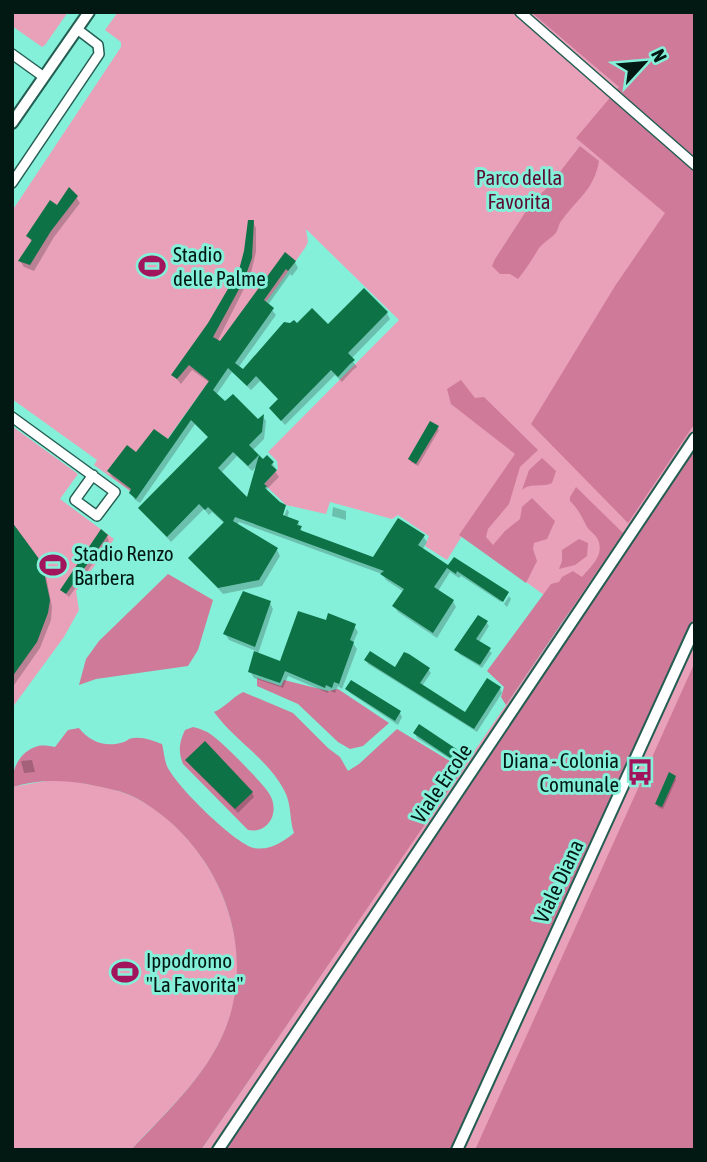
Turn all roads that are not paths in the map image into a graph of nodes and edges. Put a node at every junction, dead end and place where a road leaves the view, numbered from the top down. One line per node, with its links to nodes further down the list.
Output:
1 (89, 12): 3 (street)
2 (520, 12): 7 (street)
3 (77, 29): 5 (street); 8 (street)
4 (12, 54): 5 (street)
5 (44, 77): 6 (street)
6 (12, 122)
7 (695, 166)
8 (12, 183)
9 (12, 417): 11 (street)
10 (695, 438): 13 (street, Viale Ercole)
11 (93, 475): 11 (street)
12 (695, 628): 14 (street, Viale Diana)
13 (218, 1150)
14 (457, 1150)

